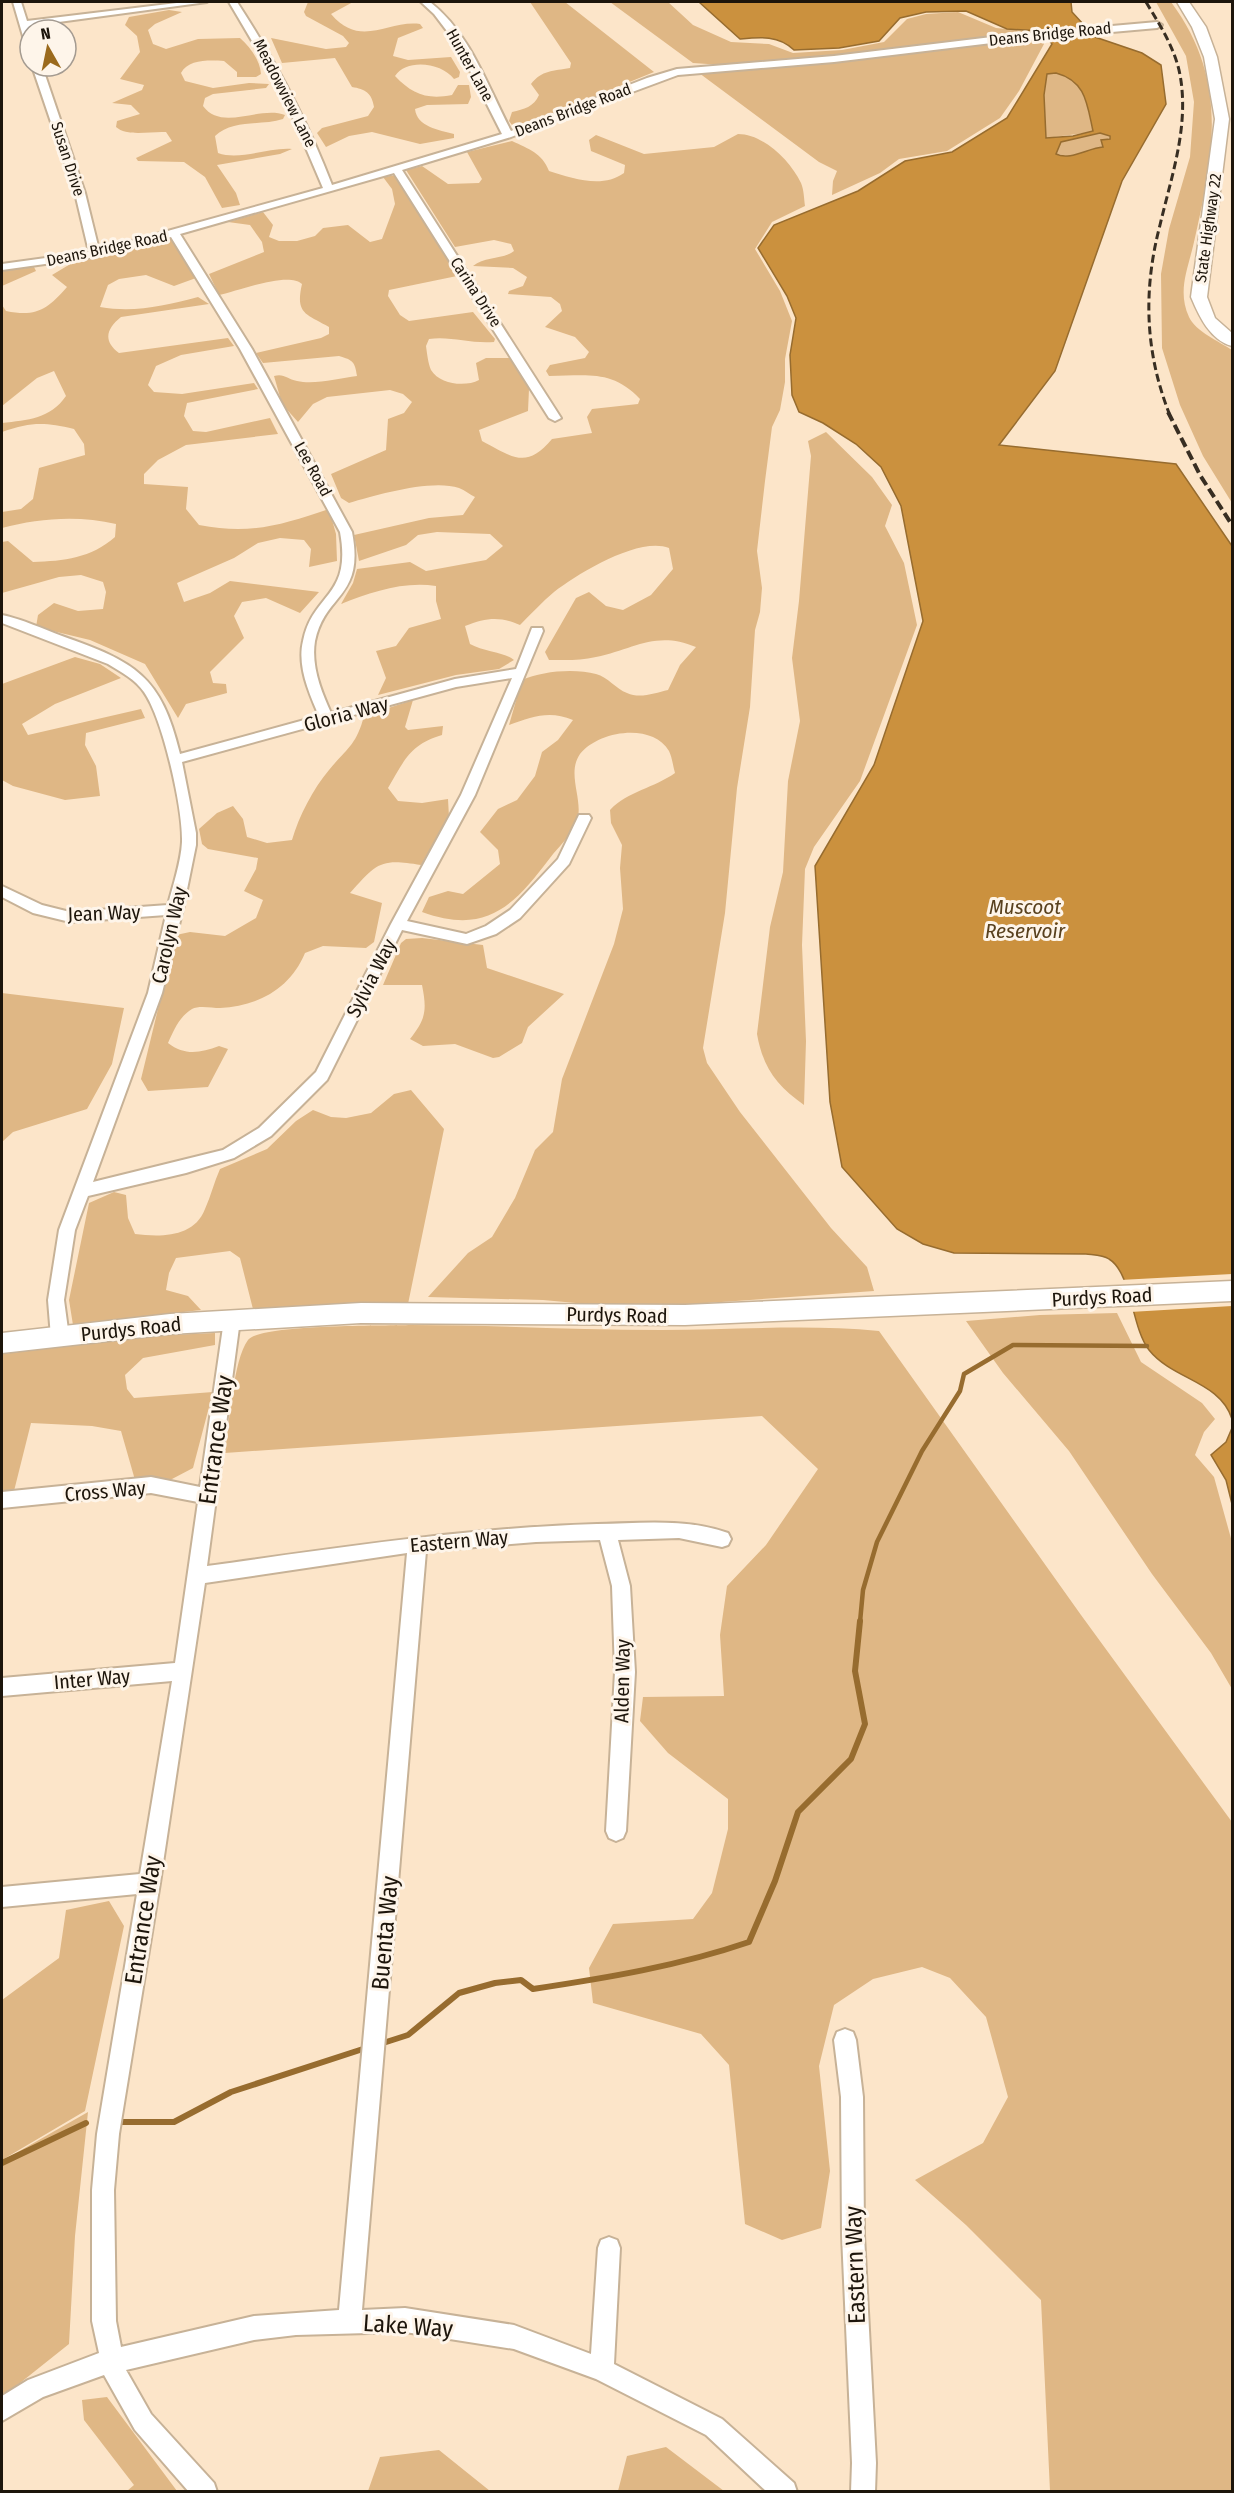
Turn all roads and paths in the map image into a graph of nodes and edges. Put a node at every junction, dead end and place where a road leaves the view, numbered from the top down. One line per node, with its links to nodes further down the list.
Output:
1 (17, 2): 6 (street)
2 (203, 2): 7 (street)
3 (232, 2): 12 (street, Meadowview Lane)
4 (425, 2): 10 (street, Hunter Lane)
5 (1183, 2): 16 (main road, State Highway 22)
6 (22, 18)
7 (73, 18)
8 (1157, 25): 10 (street, Deans Bridge Road)
9 (42, 78): 14 (street, Susan Drive)
10 (508, 135): 11 (street, Deans Bridge Road)
11 (396, 168): 12 (street, Deans Bridge Road); 17 (street, Carina Drive)
12 (329, 189): 13 (street, Deans Bridge Road)
13 (174, 233): 14 (street, Deans Bridge Road); 21 (street, Lee Road)
14 (95, 254): 15 (street, Deans Bridge Road)
15 (2, 267)
16 (1233, 341)
17 (555, 418)
18 (2, 619): 22 (street, Carolyn Way)
19 (537, 632): 20 (street, Sylvia Way)
20 (519, 673): 21 (street, Gloria Way); 26 (street, Sylvia Way)
21 (327, 720): 22 (street, Gloria Way)
22 (174, 760): 25 (street, Carolyn Way)
23 (584, 818): 26 (street)
24 (2, 891): 25 (street, Jean Way)
25 (176, 909): 27 (street, Carolyn Way)
26 (398, 924): 27 (street, Sylvia Way)
27 (81, 1191): 30 (street, Carolyn Way)
28 (1233, 1291): 29 (main road, Purdys Road)
29 (232, 1320): 30 (main road, Purdys Road); 32 (street, Entrance Way)
30 (60, 1337): 31 (main road, Purdys Road)
31 (2, 1343)
32 (208, 1497): 33 (street, Cross Way); 37 (street, Entrance Way)
33 (2, 1500)
34 (607, 1532): 35 (street, Eastern Way); 36 (street, Eastern Way); 40 (street, Alden Way)
35 (722, 1539)
36 (417, 1544): 37 (street, Eastern Way); 45 (street, Buenta Way)
37 (197, 1576): 38 (street, Entrance Way)
38 (183, 1671): 39 (street, Inter Way); 41 (street, Entrance Way)
39 (2, 1687)
40 (616, 1832)
41 (150, 1883): 42 (street); 46 (street, Entrance Way)
42 (2, 1897)
43 (845, 2040): 51 (street, Eastern Way)
44 (609, 2248): 47 (street)
45 (349, 2322): 46 (street, Lake Way); 47 (street, Lake Way)
46 (112, 2360): 48 (street, Lake Way); 49 (street, Entrance Way)
47 (602, 2370): 50 (street, Lake Way)
48 (2, 2409)
49 (205, 2492)
50 (785, 2492)
51 (863, 2492)

